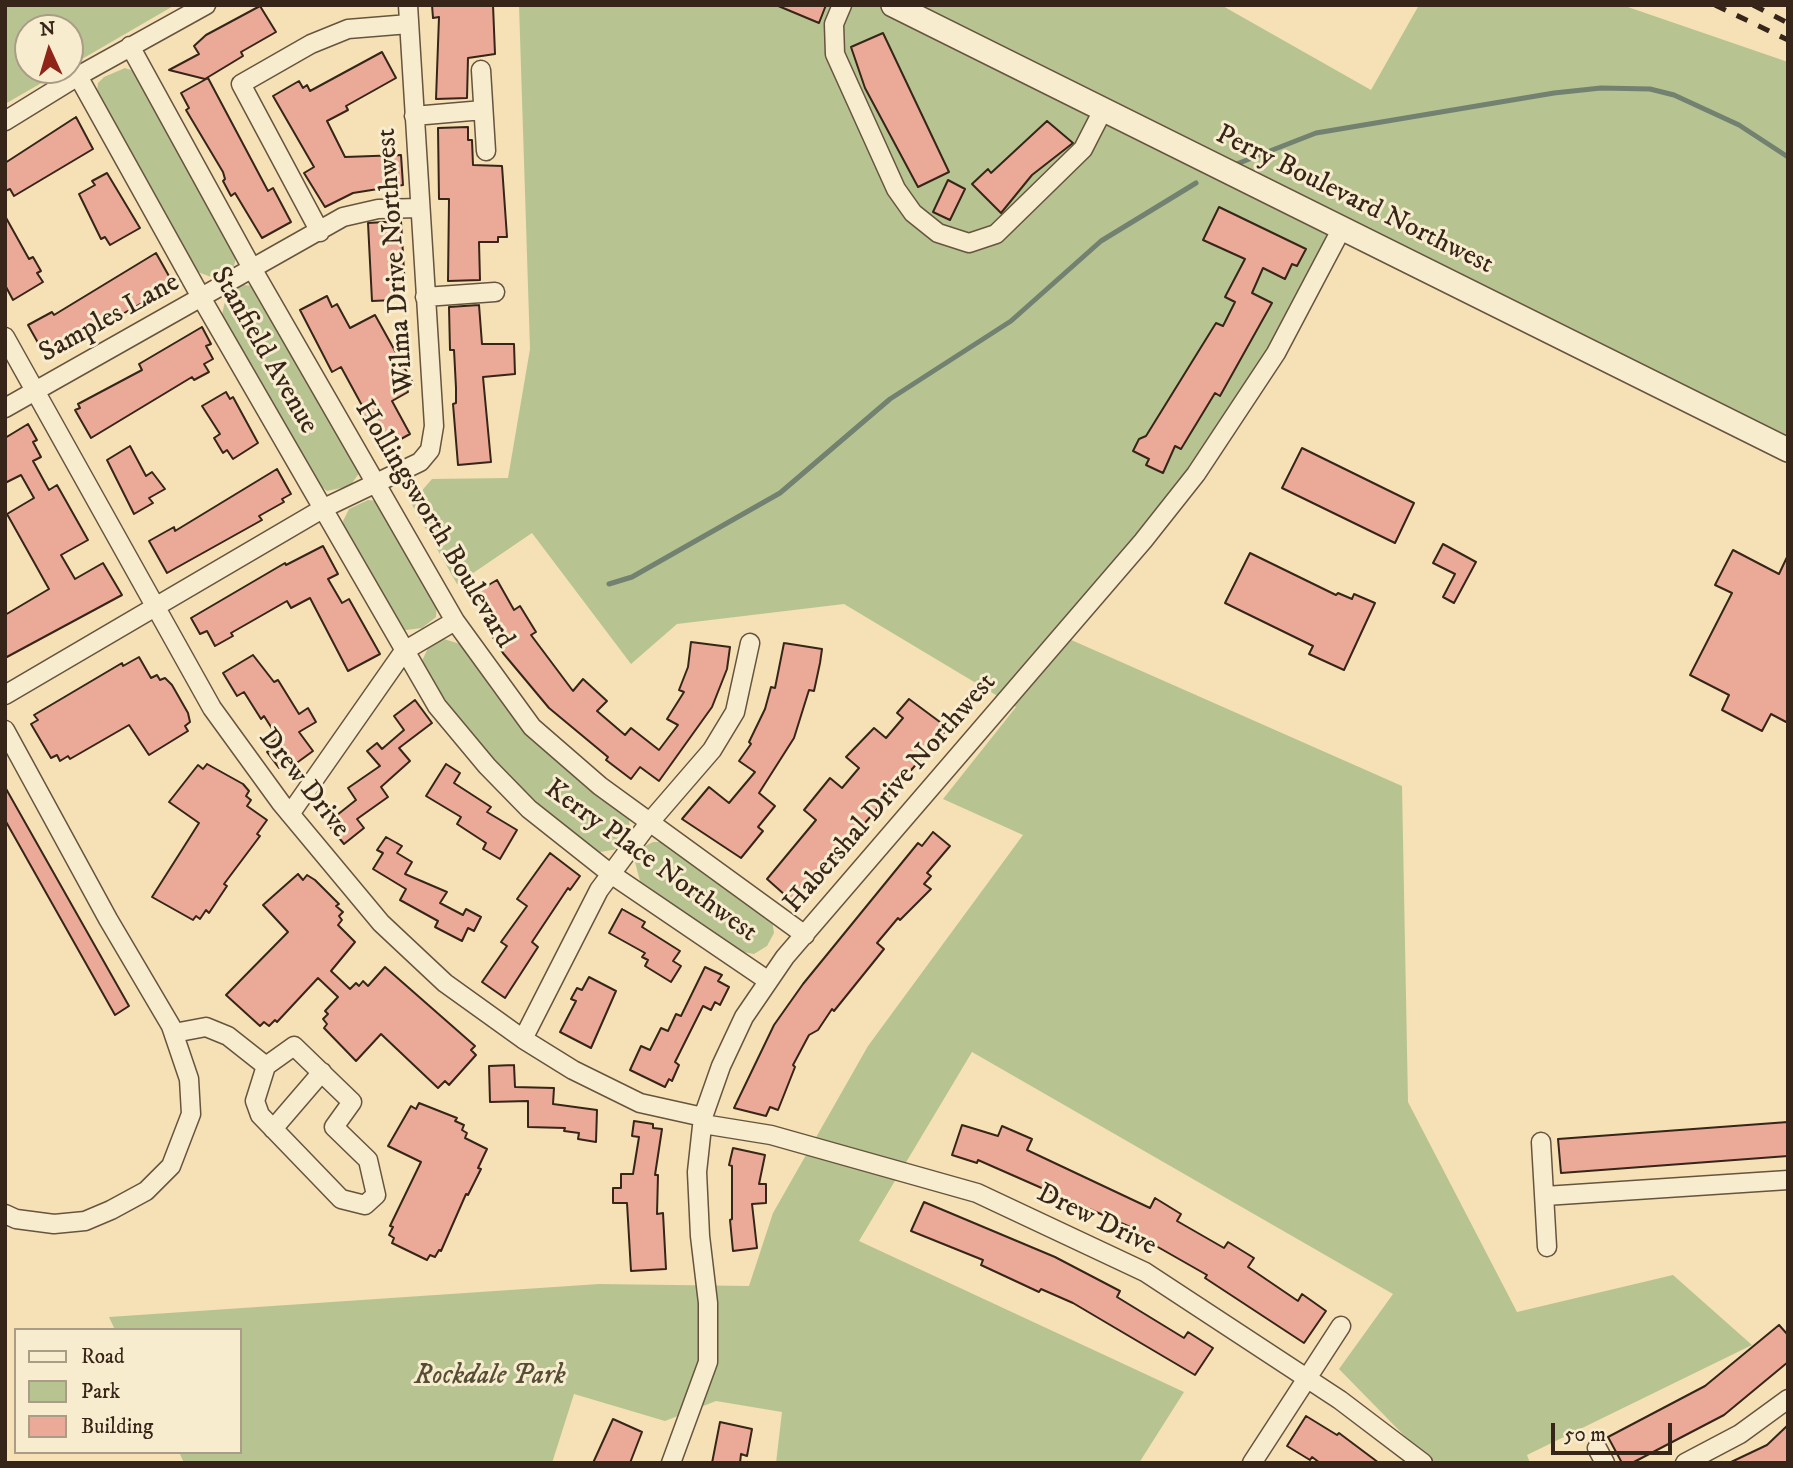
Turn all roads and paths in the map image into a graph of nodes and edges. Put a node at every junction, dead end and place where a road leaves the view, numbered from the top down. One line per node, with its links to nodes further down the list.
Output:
1 (206, 5): 6 (street)
2 (408, 5): 5 (street, Wilma Drive Northwest)
3 (842, 5): 12 (street)
4 (893, 5): 12 (street, Perry Boulevard Northwest)
5 (409, 24): 13 (street, Wilma Drive Northwest); 18 (street)
6 (130, 46): 8 (street); 19 (street, Hollingsworth Boulevard)
7 (481, 70): 11 (street)
8 (84, 73)
9 (65, 84): 14 (street)
10 (82, 84): 22 (street, Stanfield Avenue)
11 (483, 110): 13 (street); 15 (street)
12 (1103, 110): 17 (street, Perry Boulevard Northwest)
13 (414, 116): 16 (street, Wilma Drive Northwest)
14 (5, 121)
15 (486, 151)
16 (419, 208): 18 (street, Samples Lane); 21 (street, Wilma Drive Northwest)
17 (1342, 228): 26 (street, Perry Boulevard Northwest); 38 (street, Habershal Drive Northwest)
18 (320, 232): 19 (street, Samples Lane)
19 (253, 270): 22 (street, Samples Lane); 27 (street, Hollingsworth Boulevard)
20 (495, 292): 21 (street)
21 (425, 297): 27 (street, Wilma Drive Northwest)
22 (202, 299): 24 (street, Samples Lane); 28 (street, Stanfield Avenue)
23 (5, 337): 24 (street, Drew Drive)
24 (36, 390): 25 (street, Samples Lane); 29 (street, Drew Drive)
25 (5, 408)
26 (1788, 450)
27 (377, 485): 28 (street, Wilma Drive Northwest); 30 (street, Hollingsworth Boulevard)
28 (324, 508): 29 (street, Wilma Drive Northwest); 32 (street, Stanfield Avenue)
29 (156, 606): 33 (street, Wilma Drive Northwest); 35 (street, Drew Drive)
30 (455, 621): 32 (street); 36 (street, Hollingsworth Boulevard)
31 (750, 643): 36 (street)
32 (404, 651): 35 (street); 37 (street, Kerry Place Northwest)
33 (5, 695)
34 (5, 730): 40 (street)
35 (290, 814): 41 (street, Drew Drive)
36 (649, 823): 37 (street); 38 (street, Hollingsworth Boulevard)
37 (611, 874): 39 (street, Kerry Place Northwest); 41 (street)
38 (805, 934): 39 (street, Habershal Drive Northwest)
39 (767, 980): 44 (street, Habershal Drive Northwest)
40 (174, 1033): 42 (street); 49 (street)
41 (523, 1039): 44 (street, Drew Drive)
42 (266, 1066): 43 (street); 45 (street)
43 (321, 1072): 45 (street); 45 (street)
44 (703, 1121): 52 (street, Drew Drive); 54 (street, Habershal Drive Northwest)
45 (274, 1129)
46 (1541, 1142): 48 (street)
47 (1788, 1180): 48 (street)
48 (1545, 1196): 50 (street)
49 (5, 1214)
50 (1548, 1247)
51 (1341, 1326): 52 (street)
52 (1306, 1378): 55 (street); 56 (street, Drew Drive)
53 (1788, 1399): 57 (street)
54 (671, 1463)
55 (1252, 1463)
56 (1423, 1463)
57 (1685, 1463)

